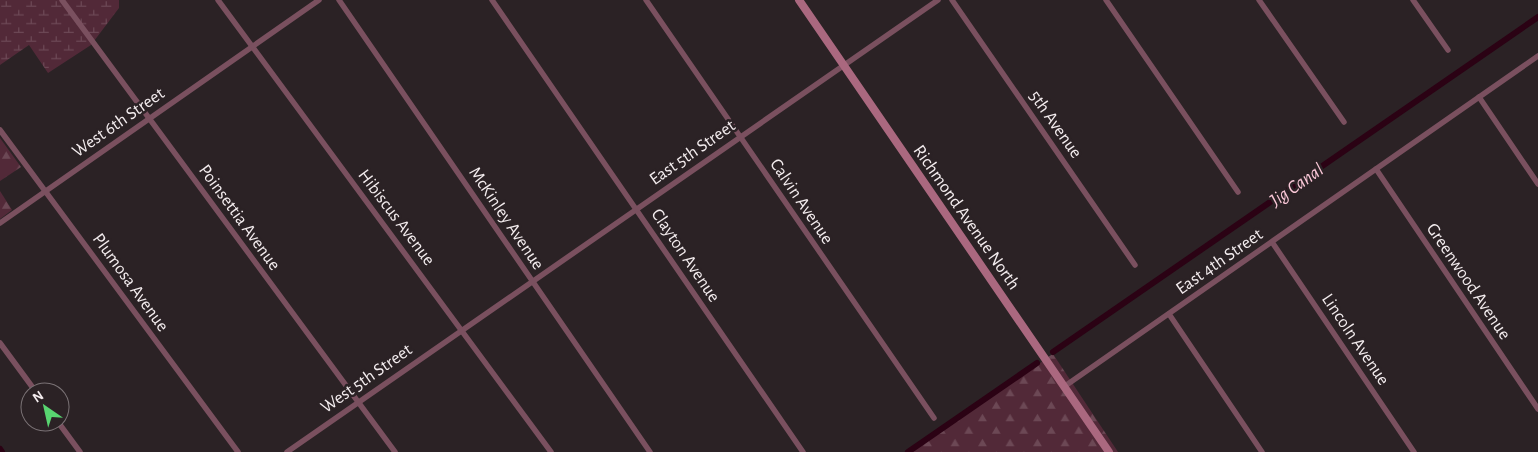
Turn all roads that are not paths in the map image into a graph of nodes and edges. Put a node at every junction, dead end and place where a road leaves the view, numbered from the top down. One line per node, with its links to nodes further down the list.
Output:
1 (62, 0): 18 (street, Poinsettia Avenue)
2 (218, 0): 13 (street, Hibiscus Avenue)
3 (319, 0): 13 (street, West 6th Street)
4 (339, 0): 30 (street, McKinley Avenue)
5 (492, 0): 26 (street, Clayton Avenue)
6 (646, 0): 21 (street, Calvin Avenue)
7 (799, 0): 16 (street, Richmond Avenue North)
8 (938, 0): 16 (street, East 5th Street)
9 (952, 0): 29 (street, 5th Avenue)
10 (1106, 0): 25 (street)
11 (1259, 0): 19 (street)
12 (1413, 0): 14 (street)
13 (252, 46): 18 (street, West 6th Street); 32 (street, Hibiscus Avenue)
14 (1448, 50)
15 (1538, 56): 17 (street, East 4th Street)
16 (844, 66): 21 (street, East 5th Street); 35 (street, Richmond Avenue North)
17 (1479, 97): 22 (street, East 4th Street); 23 (street)
18 (149, 118): 24 (street, West 6th Street); 36 (street, Poinsettia Avenue)
19 (1344, 122)
20 (0, 130): 24 (street, Plumosa Avenue)
21 (740, 137): 26 (street, East 5th Street); 38 (street, Calvin Avenue)
22 (1376, 169): 28 (street, East 4th Street); 37 (street, Greenwood Avenue)
23 (1538, 184)
24 (46, 191): 27 (street, West 6th Street); 41 (street, Plumosa Avenue)
25 (1238, 192)
26 (636, 209): 30 (street, East 5th Street); 46 (street, Clayton Avenue)
27 (0, 223)
28 (1272, 242): 31 (street, East 4th Street); 49 (street, Lincoln Avenue)
29 (1135, 265)
30 (532, 281): 32 (street, East 5th Street); 45 (street, McKinley Avenue)
31 (1169, 314): 35 (street, East 4th Street); 48 (street)
32 (462, 330): 36 (street, West 5th Street); 44 (street, Hibiscus Avenue)
33 (0, 343): 34 (street)
34 (29, 382)
35 (1065, 386): 47 (street, Richmond Avenue North)
36 (358, 402): 42 (street, West 5th Street); 43 (street, Poinsettia Avenue)
37 (1538, 409)
38 (934, 418)
39 (65, 432): 40 (street)
40 (80, 452)
41 (238, 452)
42 (287, 452)
43 (394, 452)
44 (552, 452)
45 (650, 452)
46 (803, 452)
47 (1109, 452)
48 (1262, 452)
49 (1414, 452)

